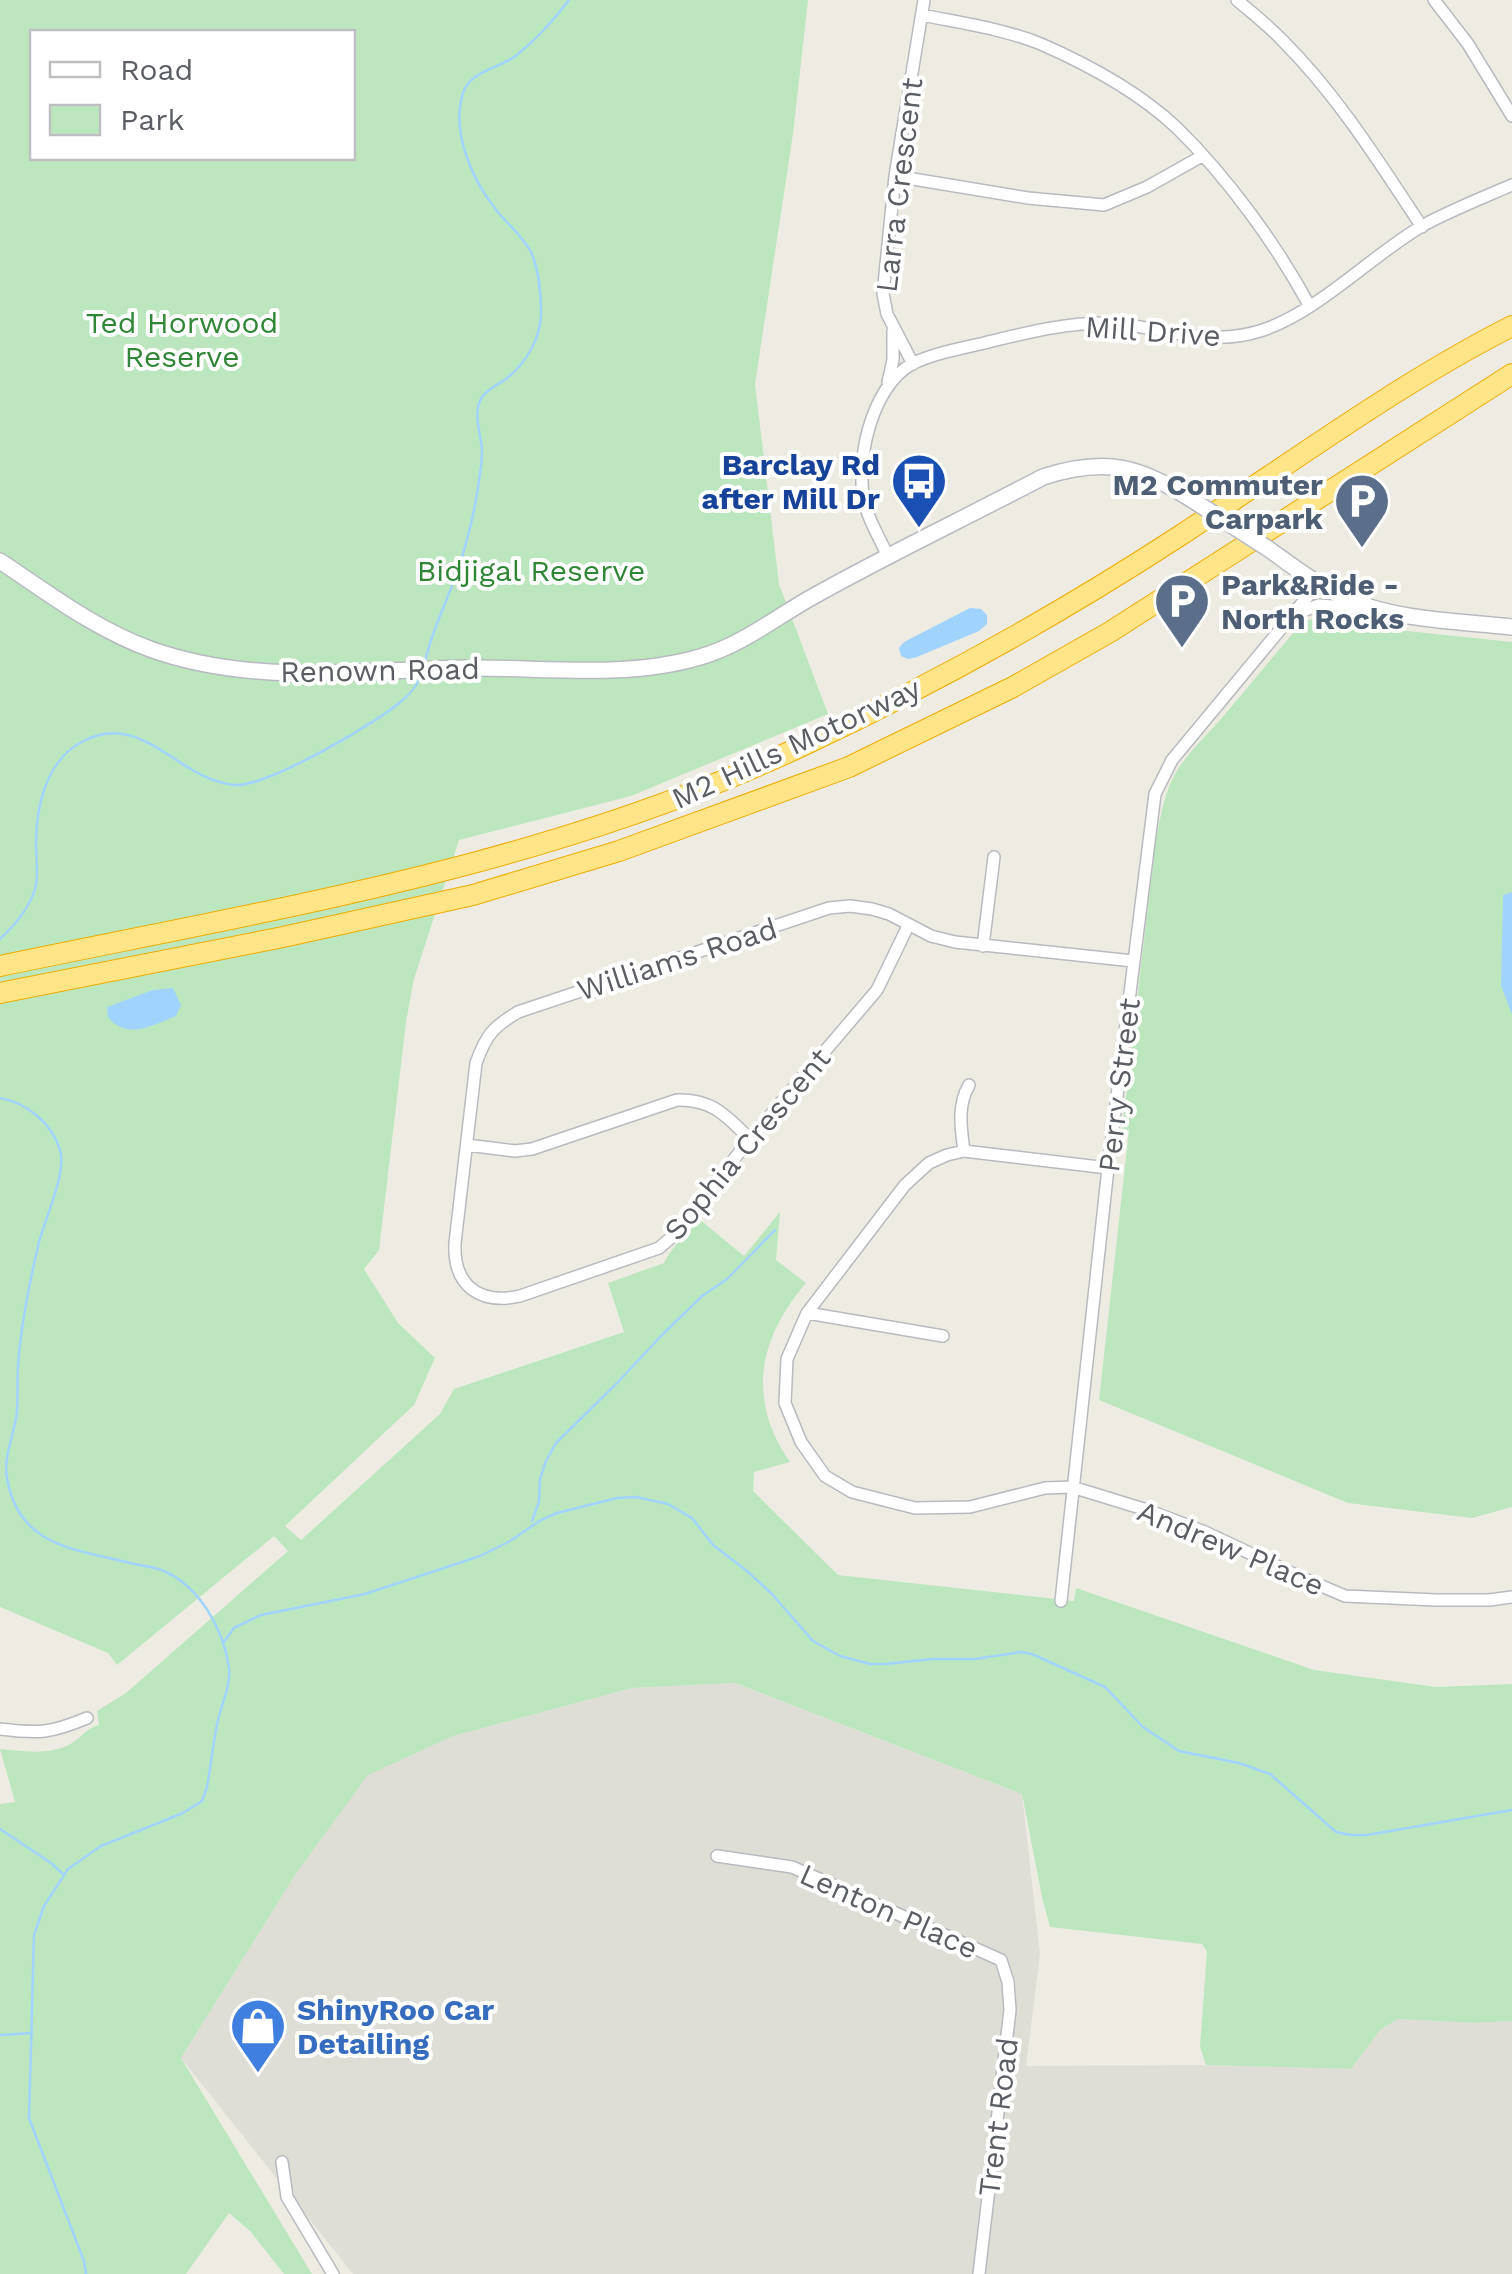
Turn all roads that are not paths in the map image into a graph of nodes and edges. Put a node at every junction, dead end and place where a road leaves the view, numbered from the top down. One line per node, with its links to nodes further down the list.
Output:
1 (924, 0): 4 (street, Larra Crescent)
2 (1238, 0): 9 (street)
3 (1434, 0): 5 (street)
4 (922, 16): 6 (street); 7 (street, Larra Crescent)
5 (1512, 116)
6 (1202, 156): 7 (street); 10 (street)
7 (895, 176): 11 (street, Larra Crescent)
8 (1512, 184): 9 (street, Mill Drive)
9 (1422, 227): 10 (street, Mill Drive)
10 (1309, 306): 13 (street, Mill Drive)
11 (893, 326): 13 (street, Larra Crescent); 15 (street)
12 (1512, 326): 26 (highway, M2 Hills Motorway)
13 (913, 364): 15 (street, Mill Drive)
14 (1512, 374): 27 (highway, M2 Hills Motorway)
15 (887, 386): 16 (street, Mill Drive)
16 (888, 556): 17 (main road, Renown Road); 18 (main road, Renown Road, bridge)
17 (0, 561)
18 (1317, 582): 19 (main road, Renown Road); 20 (street, Perry Street)
19 (1384, 612): 20 (street); 21 (main road, Renown Road)
20 (1292, 616): 25 (street, Perry Street)
21 (1512, 627)
22 (994, 856): 24 (street)
23 (908, 926): 24 (street, Williams Road); 29 (street, Sophia Crescent); 30 (street, Williams Road)
24 (982, 946): 25 (street, Williams Road)
25 (1134, 961): 32 (street, Perry Street)
26 (0, 966)
27 (0, 993)
28 (969, 1084): 31 (street)
29 (750, 1139): 30 (street); 33 (street, Sophia Crescent)
30 (467, 1145): 33 (street, Williams Road)
31 (964, 1151): 32 (street); 34 (street)
32 (1108, 1168): 36 (street, Perry Street)
33 (474, 1290)
34 (807, 1313): 35 (street); 36 (street)
35 (943, 1336)
36 (1072, 1487): 37 (street, Andrew Place); 38 (street, Perry Street)
37 (1512, 1597)
38 (1061, 1600)
39 (87, 1718): 40 (street)
40 (0, 1729)
41 (717, 1856): 42 (street, Lenton Place)
42 (1001, 1960): 45 (street, Trent Road)
43 (282, 2162): 44 (street)
44 (333, 2274)
45 (980, 2274)

